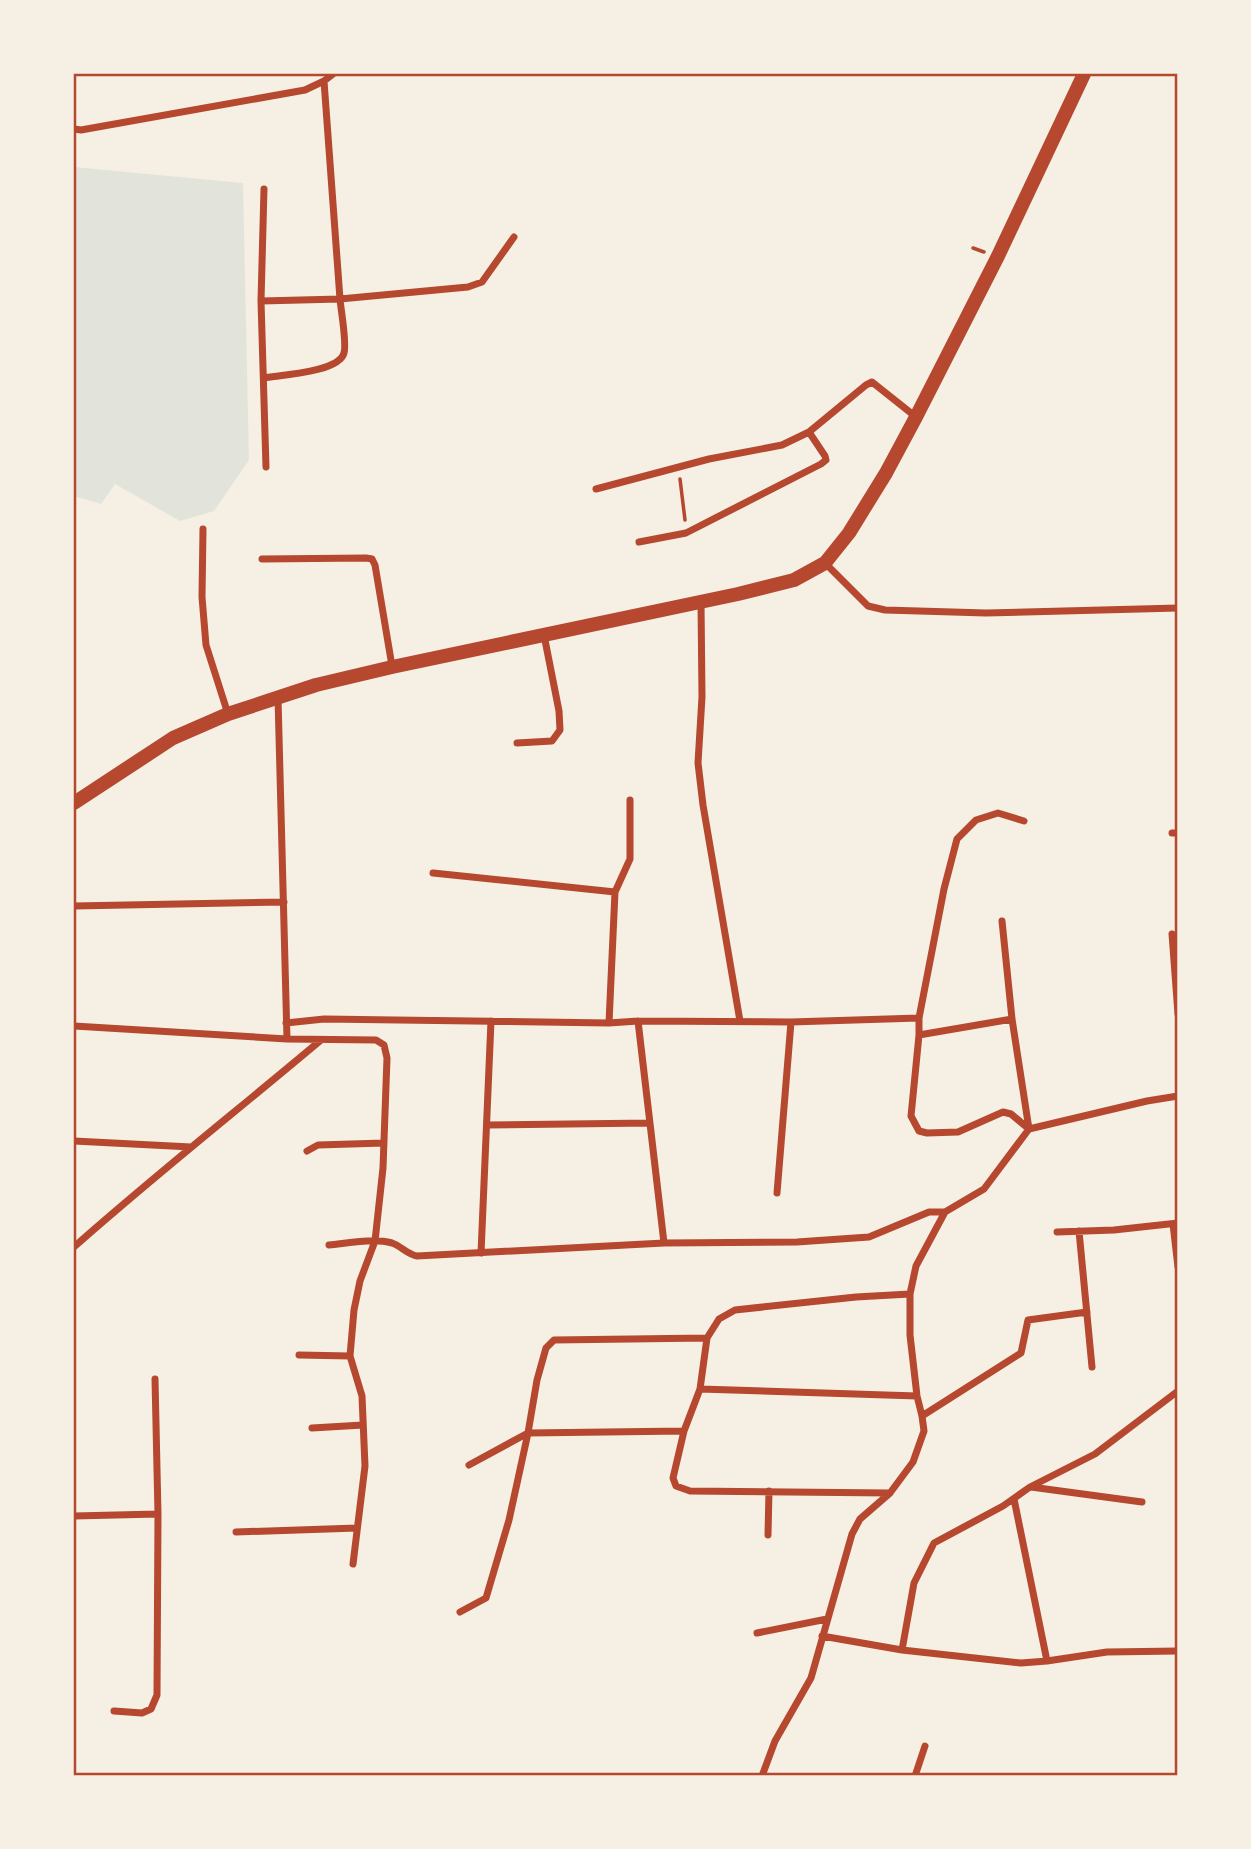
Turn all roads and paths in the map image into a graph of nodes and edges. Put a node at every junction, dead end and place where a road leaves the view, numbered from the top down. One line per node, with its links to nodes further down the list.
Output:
1 (333, 74): 3 (street)
2 (1084, 74): 10 (main road)
3 (324, 81): 4 (street); 7 (street)
4 (74, 129)
5 (264, 189): 8 (street)
6 (514, 237): 7 (street)
7 (340, 299): 8 (street); 9 (street)
8 (261, 301): 9 (street)
9 (264, 378): 13 (street)
10 (916, 417): 11 (street); 19 (main road)
11 (809, 432): 12 (street); 16 (street)
12 (678, 466): 14 (street); 16 (path)
13 (266, 467)
14 (596, 489)
15 (203, 529): 25 (street)
16 (686, 533): 17 (street)
17 (639, 542)
18 (262, 559): 23 (street)
19 (825, 563): 20 (main road); 21 (street)
20 (701, 601): 22 (main road); 41 (street)
21 (1178, 608)
22 (544, 635): 23 (main road); 26 (street)
23 (392, 667): 24 (main road)
24 (278, 698): 25 (main road); 32 (street)
25 (228, 714): 28 (main road)
26 (517, 743)
27 (630, 800): 31 (street)
28 (74, 803)
29 (1024, 821): 37 (street)
30 (433, 873): 31 (street)
31 (615, 892): 44 (street)
32 (284, 902): 33 (street); 43 (street)
33 (74, 906)
34 (1002, 921): 38 (street)
35 (1172, 934): 36 (street)
36 (1178, 1014)
37 (919, 1018): 42 (street); 46 (street)
38 (1012, 1019): 46 (street); 52 (street)
39 (491, 1021): 43 (street); 44 (street); 51 (street)
40 (638, 1021): 41 (street); 44 (street); 50 (street)
41 (740, 1021): 42 (street)
42 (791, 1021): 57 (street)
43 (286, 1023): 47 (street)
44 (609, 1023)
45 (74, 1026): 47 (street)
46 (919, 1035): 52 (street)
47 (286, 1039): 48 (street)
48 (322, 1039): 54 (street); 55 (street)
49 (1178, 1096): 52 (street)
50 (650, 1123): 51 (street); 63 (street)
51 (488, 1125): 66 (street)
52 (1029, 1129): 58 (street)
53 (74, 1141): 55 (street)
54 (384, 1143): 56 (street); 62 (street)
55 (191, 1147): 65 (street)
56 (307, 1151)
57 (777, 1193)
58 (945, 1212): 63 (street); 68 (street)
59 (1175, 1223): 60 (street); 67 (street)
60 (1079, 1231): 61 (street); 69 (street)
61 (1056, 1232)
62 (375, 1241): 64 (street); 66 (street); 72 (street)
63 (664, 1242): 66 (street)
64 (329, 1245)
65 (74, 1247)
66 (481, 1253)
67 (1178, 1267)
68 (910, 1294): 70 (street); 77 (street)
69 (1087, 1312): 73 (street); 78 (street)
70 (707, 1338): 75 (street); 82 (street)
71 (299, 1355): 72 (street)
72 (350, 1356): 79 (street)
73 (1092, 1367)
74 (155, 1379): 89 (street)
75 (700, 1389): 77 (street); 81 (street)
76 (1178, 1391): 84 (street)
77 (917, 1396): 78 (street)
78 (922, 1416): 86 (street)
79 (363, 1425): 80 (street); 91 (street)
80 (312, 1428)
81 (684, 1431): 82 (street); 85 (street)
82 (528, 1433): 83 (street); 95 (street)
83 (469, 1465)
84 (1030, 1487): 87 (street); 88 (street)
85 (769, 1491): 86 (street); 93 (street)
86 (890, 1493): 96 (street)
87 (1014, 1499): 99 (street); 101 (street)
88 (1142, 1502)
89 (158, 1514): 90 (street); 102 (street)
90 (74, 1516)
91 (357, 1528): 92 (street); 94 (street)
92 (236, 1532)
93 (768, 1535)
94 (353, 1564)
95 (460, 1612)
96 (827, 1619): 97 (street); 98 (street)
97 (757, 1633)
98 (822, 1636): 99 (street); 104 (street)
99 (902, 1650): 101 (street)
100 (1178, 1651): 101 (street)
101 (1047, 1661)
102 (114, 1711)
103 (925, 1746): 105 (street)
104 (761, 1776)
105 (915, 1776)

